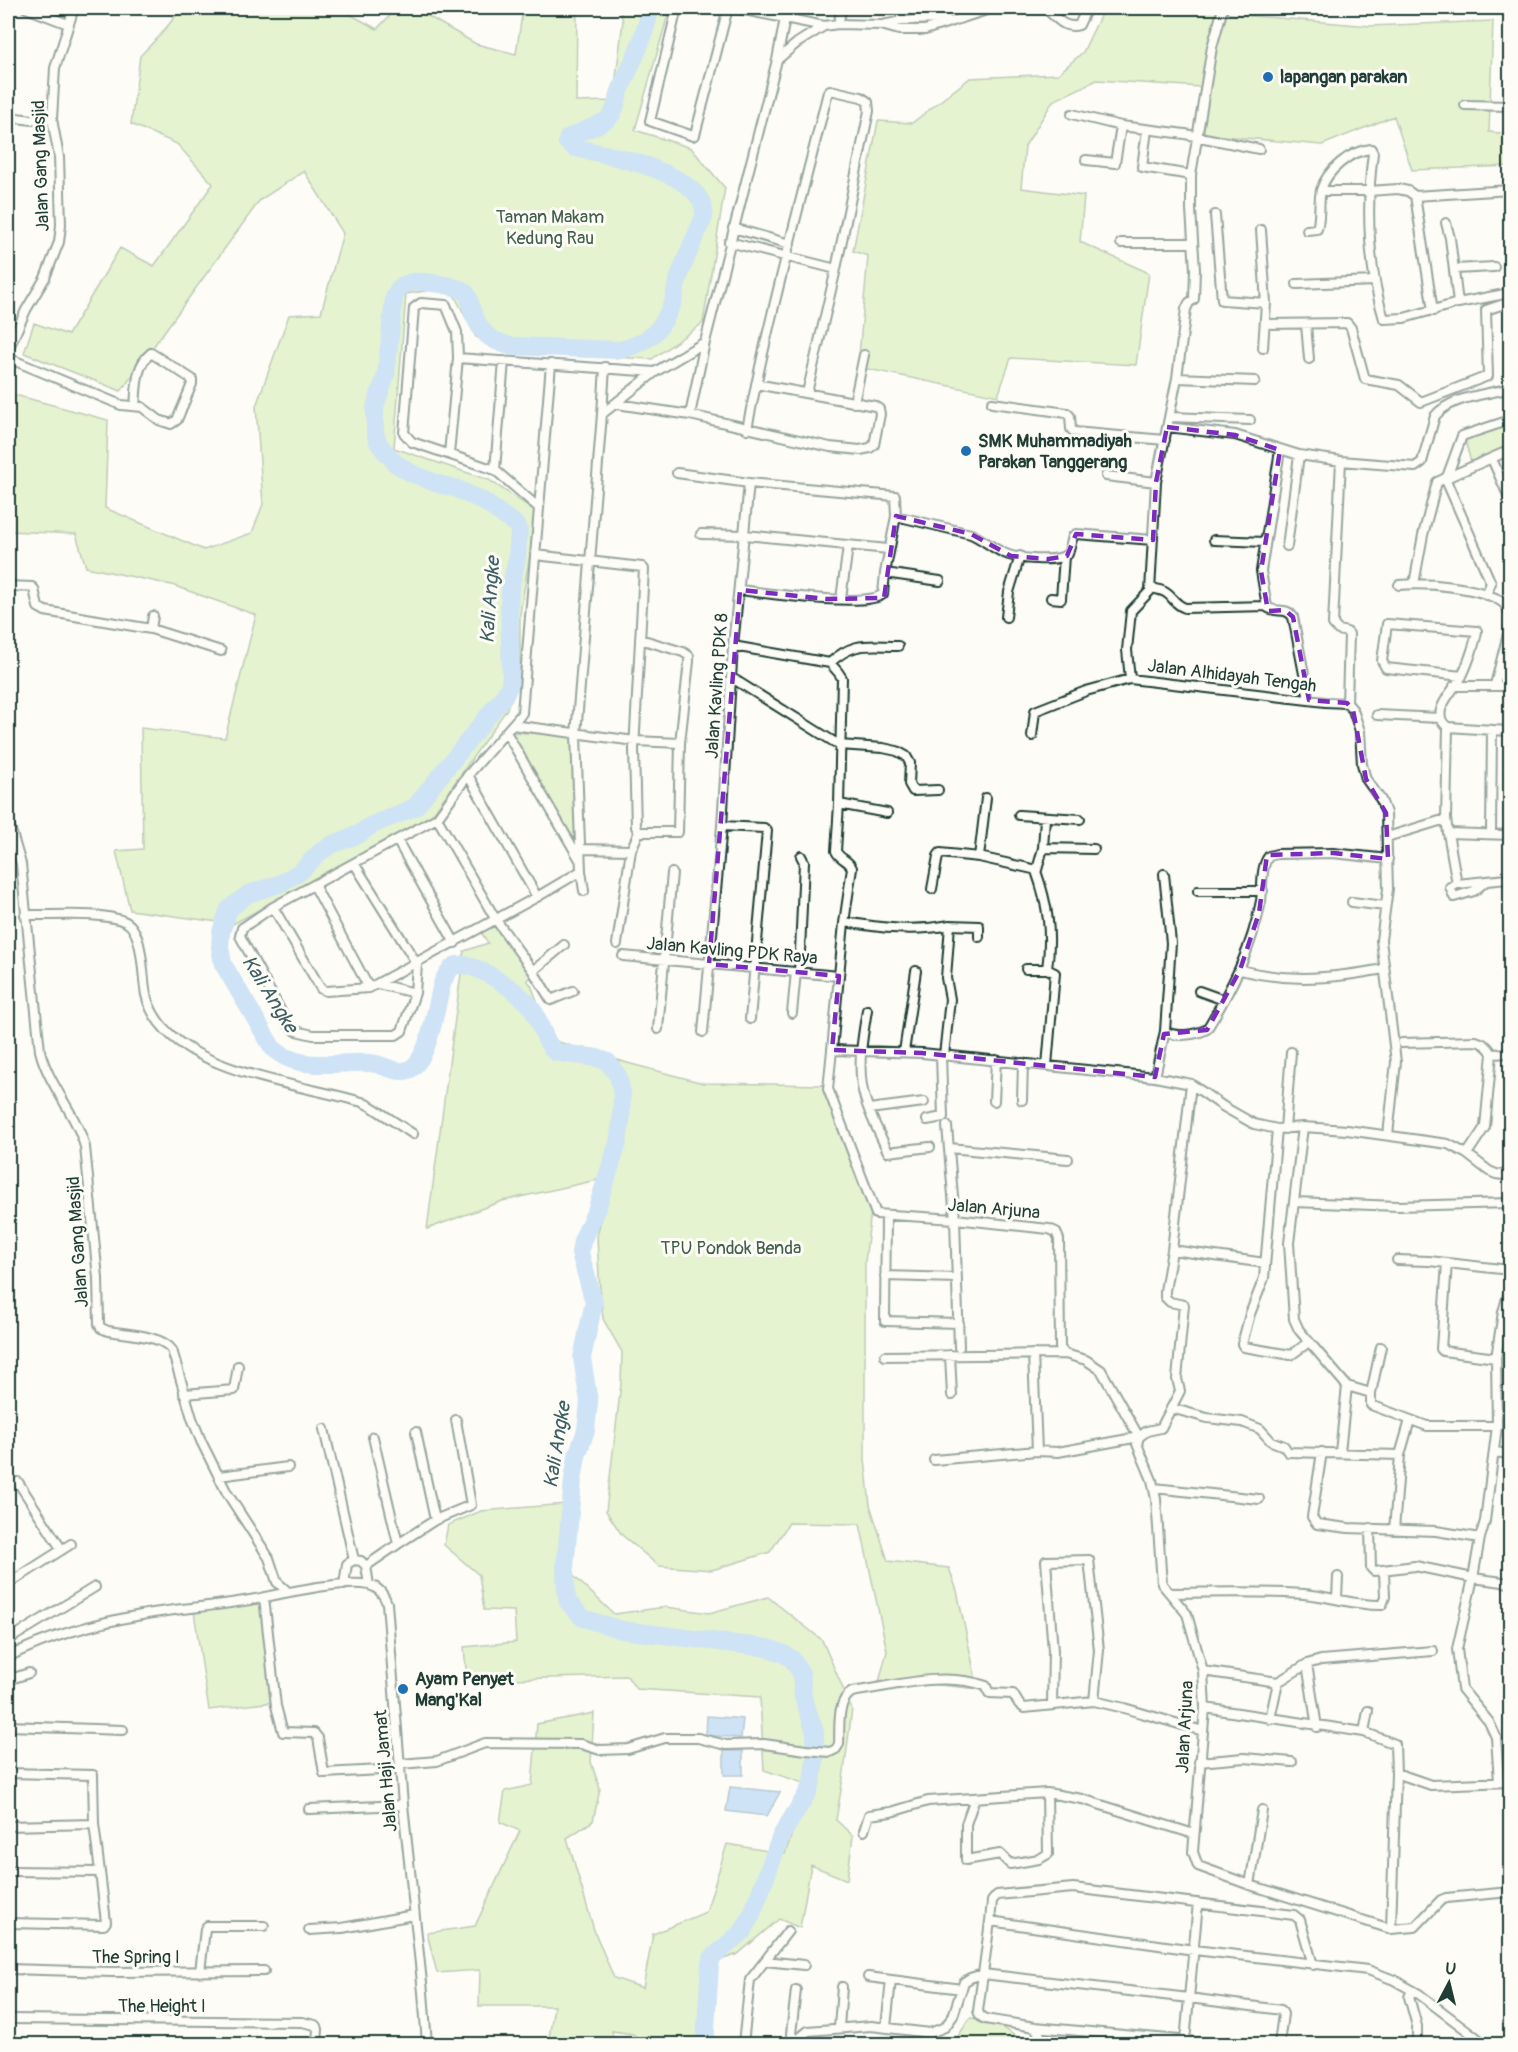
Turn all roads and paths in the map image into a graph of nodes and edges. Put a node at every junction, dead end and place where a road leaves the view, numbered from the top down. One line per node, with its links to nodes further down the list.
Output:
1 (26, 8): 16 (street)
2 (74, 8): 16 (street, Jalan Gang Masjid)
3 (677, 8): 4 (street)
4 (728, 8)
5 (734, 8): 13 (street)
6 (787, 8): 13 (street)
7 (842, 8): 17 (street)
8 (902, 8): 14 (street)
9 (993, 8): 15 (street)
10 (1045, 8): 11 (street)
11 (1087, 8)
12 (1223, 8): 28 (street)
13 (784, 18): 19 (street); 20 (street)
14 (901, 20): 15 (street); 18 (street)
15 (949, 20): 18 (street)
16 (68, 24): 25 (street, Jalan Gang Masjid)
17 (838, 24): 18 (street); 19 (street)
18 (881, 25)
19 (824, 26): 20 (street)
20 (777, 60): 38 (street)
21 (1465, 105): 22 (street)
22 (1510, 106)
23 (1072, 114): 26 (street)
24 (8, 117): 25 (street)
25 (52, 119): 60 (street, Jalan Gang Masjid)
26 (1121, 126): 27 (street); 30 (street)
27 (1147, 130): 28 (street); 31 (street)
28 (1197, 136): 29 (street); 31 (street)
29 (1259, 148)
30 (1086, 160)
31 (1191, 175): 43 (street)
32 (1510, 190): 35 (street)
33 (1321, 191): 34 (street); 34 (street); 40 (street)
34 (1369, 191): 35 (street); 49 (street)
35 (1414, 196): 55 (street)
36 (1215, 215): 53 (street)
37 (1446, 223): 48 (street)
38 (733, 228): 41 (street); 44 (street)
39 (1261, 230): 53 (street)
40 (1307, 230)
41 (729, 242): 45 (street); 58 (street)
42 (1121, 243): 43 (street)
43 (1193, 243): 69 (street)
44 (790, 244): 45 (street); 47 (street)
45 (787, 255): 47 (street); 71 (street)
46 (1494, 267): 48 (street)
47 (836, 269): 73 (street)
48 (1455, 269): 54 (street)
49 (1375, 281): 50 (street); 55 (street)
50 (1297, 284)
51 (1510, 293): 54 (street)
52 (1510, 302): 57 (street)
53 (1266, 303): 56 (street)
54 (1458, 303): 55 (street)
55 (1433, 311)
56 (1266, 324): 57 (street); 59 (street)
57 (1306, 325): 64 (street)
58 (705, 342): 68 (street); 79 (street)
59 (1263, 348)
60 (8, 350)
61 (864, 355): 74 (street)
62 (8, 358): 77 (street)
63 (458, 358): 65 (street); 88 (street); 88 (street)
64 (1309, 358)
65 (504, 361): 66 (street); 92 (street)
66 (551, 364): 67 (street); 99 (street)
67 (605, 367): 68 (street); 78 (street)
68 (655, 372): 76 (street)
69 (1177, 378): 70 (street); 80 (street)
70 (1255, 381)
71 (756, 384): 73 (street); 84 (street)
72 (1510, 388): 91 (street)
73 (807, 393): 74 (street)
74 (854, 403): 84 (street)
75 (992, 403): 85 (street)
76 (617, 404): 78 (street); 79 (street)
77 (135, 406): 77 (street)
78 (602, 414): 112 (street)
79 (690, 415): 84 (street)
80 (1170, 417): 81 (street); 83 (street)
81 (1250, 420)
82 (1510, 420): 95 (street)
83 (1167, 427): 85 (street); 86 (street)
84 (747, 429)
85 (1165, 440): 96 (street)
86 (1280, 450): 89 (street); 105 (street)
87 (1510, 450): 90 (street)
88 (449, 454): 92 (street)
89 (1299, 455): 91 (street); 107 (street)
90 (1492, 459): 95 (street); 98 (street)
91 (1341, 461): 142 (street)
92 (495, 470): 99 (street)
93 (677, 473): 97 (street)
94 (1106, 476): 96 (street)
95 (1446, 478): 115 (street); 120 (street)
96 (1156, 482): 103 (street)
97 (749, 483): 100 (street); 102 (street, Jalan Kavling PDK 8)
98 (1510, 500)
99 (539, 508): 109 (street)
100 (896, 516): 108 (street); 110 (street)
101 (701, 534): 102 (street)
102 (745, 535): 106 (street); 119 (street, Jalan Kavling PDK 8)
103 (1153, 540): 111 (street); 118 (street)
104 (1214, 540): 105 (street)
105 (1265, 542): 124 (street)
106 (848, 546): 108 (street); 122 (street)
107 (1287, 546)
108 (888, 549): 113 (street)
109 (535, 555): 112 (street); 146 (street)
110 (1020, 556): 111 (street); 127 (street)
111 (1064, 556): 121 (street)
112 (591, 561): 130 (street); 149 (street)
113 (885, 573): 114 (street); 122 (street)
114 (940, 581)
115 (1414, 584): 116 (street); 120 (street)
116 (1399, 585)
117 (8, 586): 129 (street)
118 (1150, 588): 124 (street); 137 (street)
119 (740, 590): 122 (street); 131 (street, Jalan Kavling PDK 8)
120 (1486, 595): 123 (street)
121 (1051, 598)
122 (841, 599)
123 (1507, 602): 125 (street)
124 (1267, 606): 141 (street)
125 (1510, 613)
126 (153, 616): 129 (street)
127 (1006, 617)
128 (1510, 626): 138 (street)
129 (151, 628): 133 (street)
130 (640, 639): 151 (street); 152 (street)
131 (733, 646): 134 (street); 136 (street, Jalan Kavling PDK 8)
132 (898, 646): 134 (street)
133 (221, 651)
134 (830, 663): 153 (street)
135 (1462, 676): 135 (street); 139 (street)
136 (732, 678): 153 (street); 165 (street, Jalan Kavling PDK 8)
137 (1130, 679): 141 (street, Jalan Alhidayah Tengah); 150 (street, Jalan Alhidayah Tengah)
138 (1495, 685): 139 (street); 140 (street)
139 (1454, 686): 144 (street)
140 (1510, 686)
141 (1309, 700): 142 (street, Jalan Alhidayah Tengah)
142 (1347, 703): 170 (street)
143 (1377, 715): 144 (street)
144 (1440, 718): 145 (street)
145 (1448, 727): 147 (street); 163 (street)
146 (509, 728): 149 (street); 154 (street); 180 (street)
147 (1492, 730): 148 (street); 168 (street)
148 (1508, 730)
149 (576, 735): 151 (street); 173 (street)
150 (1032, 736)
151 (635, 741): 152 (street); 166 (street)
152 (680, 743): 166 (street)
153 (839, 745): 155 (street); 157 (street)
154 (468, 775): 160 (street); 192 (street)
155 (938, 790)
156 (986, 798): 177 (street)
157 (839, 804): 158 (street); 198 (street)
158 (886, 813)
159 (1019, 815): 161 (street)
160 (437, 818): 171 (street); 197 (street)
161 (1045, 818): 162 (street); 172 (street)
162 (1080, 819)
163 (1446, 819): 167 (street); 170 (street)
164 (8, 820): 196 (street, Jalan Gang Masjid)
165 (722, 826): 207 (street, Jalan Kavling PDK 8); 208 (street)
166 (639, 832): 175 (street)
167 (1448, 833): 168 (street); 186 (street)
168 (1491, 834): 169 (street)
169 (1510, 835)
170 (1388, 837): 178 (street)
171 (397, 840): 179 (street); 201 (street)
172 (1043, 848): 174 (street); 181 (street)
173 (581, 849): 175 (street); 180 (street)
174 (1094, 849)
175 (631, 850): 202 (street)
176 (801, 856): 215 (street)
177 (979, 857): 181 (street); 188 (street)
178 (1388, 858): 191 (street); 194 (street)
179 (354, 863): 187 (street); 206 (street)
180 (581, 866): 189 (street); 192 (street)
181 (1036, 871): 210 (street)
182 (672, 873): 205 (street)
183 (1164, 874): 227 (street)
184 (1507, 879): 185 (street)
185 (1485, 882): 186 (street); 186 (street)
186 (1458, 884)
187 (314, 885): 195 (street); 218 (street)
188 (932, 889)
189 (584, 891)
190 (1198, 891): 191 (street)
191 (1263, 891): 212 (street)
192 (537, 897): 197 (street)
193 (1352, 902): 194 (street)
194 (1385, 906): 211 (street)
195 (273, 907): 218 (street); 221 (street)
196 (26, 915): 250 (street); 281 (street, Jalan Gang Masjid)
197 (496, 920): 201 (street); 213 (street)
198 (844, 922): 199 (street); 216 (street)
199 (950, 925): 200 (street); 236 (street)
200 (979, 937)
201 (454, 943): 206 (street)
202 (617, 944)
203 (564, 945): 213 (street)
204 (623, 956): 205 (street, Jalan Kavling PDK Raya)
205 (665, 960): 207 (street, Jalan Kavling PDK Raya); 226 (street)
206 (417, 964): 217 (street); 221 (street)
207 (708, 964): 208 (street, Jalan Kavling PDK Raya); 228 (street, Jalan Kavling PDK 8)
208 (754, 969): 215 (street, Jalan Kavling PDK Raya); 225 (street)
209 (1026, 969): 210 (street)
210 (1047, 969): 239 (street)
211 (1384, 969): 212 (street); 251 (street)
212 (1240, 970): 222 (street)
213 (533, 971): 219 (street)
214 (916, 971): 232 (street)
215 (798, 973): 216 (street, Jalan Kavling PDK Raya); 224 (street)
216 (838, 976): 231 (street)
217 (378, 984): 218 (street); 221 (street)
218 (369, 988)
219 (573, 991)
220 (1198, 991): 222 (street)
221 (415, 993)
222 (1224, 1000): 227 (street)
223 (867, 1010): 230 (street)
224 (792, 1013)
225 (750, 1019)
226 (658, 1029)
227 (1165, 1031): 240 (street)
228 (703, 1032)
229 (1402, 1043): 234 (street)
230 (861, 1049): 231 (street); 232 (street); 245 (street)
231 (832, 1050): 259 (street)
232 (904, 1052): 236 (street)
233 (1291, 1052): 249 (street)
234 (1492, 1053): 235 (street); 254 (street)
235 (1510, 1053)
236 (942, 1055): 237 (street); 246 (street)
237 (996, 1060): 238 (street); 243 (street)
238 (1023, 1063): 239 (street); 242 (street)
239 (1047, 1066): 240 (street)
240 (1155, 1077): 241 (street)
241 (1191, 1083): 249 (street); 261 (street)
242 (1022, 1100)
243 (994, 1101)
244 (924, 1102): 245 (street)
245 (869, 1109): 252 (street)
246 (927, 1120)
247 (947, 1126): 253 (street)
248 (1303, 1127): 249 (street); 251 (street); 257 (street)
249 (1281, 1129): 263 (street)
250 (413, 1134)
251 (1388, 1135): 254 (street)
252 (930, 1147)
253 (950, 1148): 255 (street); 260 (street)
254 (1467, 1154): 256 (street)
255 (1068, 1159)
256 (1510, 1176)
257 (1294, 1202): 258 (street); 270 (street)
258 (1510, 1203)
259 (881, 1215): 260 (street, Jalan Arjuna); 266 (street)
260 (955, 1219): 267 (street); 274 (street, Jalan Arjuna)
261 (1172, 1250): 263 (street); 283 (street)
262 (1397, 1260): 264 (street)
263 (1265, 1263): 270 (street)
264 (1447, 1263): 265 (street); 277 (street)
265 (1510, 1270)
266 (885, 1276): 267 (street); 269 (street)
267 (957, 1278): 269 (street)
268 (1510, 1287): 277 (street)
269 (958, 1323): 271 (street)
270 (1309, 1342): 279 (street)
271 (959, 1347)
272 (1381, 1347): 280 (street)
273 (1033, 1354): 274 (street); 275 (street); 291 (street)
274 (1065, 1354): 290 (street, Jalan Arjuna)
275 (950, 1355): 276 (street); 282 (street)
276 (885, 1356)
277 (1496, 1358): 286 (street)
278 (238, 1366): 281 (street)
279 (1347, 1386): 280 (street); 293 (street)
280 (1371, 1393): 285 (street)
281 (184, 1394): 299 (street, Jalan Gang Masjid)
282 (952, 1395)
283 (1172, 1408): 290 (street); 292 (street)
284 (456, 1420): 303 (street)
285 (1410, 1420): 286 (street); 296 (street)
286 (1497, 1426): 294 (street)
287 (324, 1429): 310 (street)
288 (416, 1432): 303 (street)
289 (373, 1437): 308 (street)
290 (1139, 1437): 291 (street); 301 (street, Jalan Arjuna)
291 (1037, 1451): 297 (street)
292 (1322, 1452): 293 (street); 304 (street)
293 (1340, 1452): 296 (street)
294 (1494, 1452): 295 (street); 306 (street)
295 (1510, 1454)
296 (1400, 1455): 305 (street)
297 (934, 1460)
298 (288, 1467): 299 (street)
299 (219, 1476): 320 (street, Jalan Gang Masjid)
300 (18, 1482): 309 (street)
301 (1154, 1488): 302 (street); 321 (street, Jalan Arjuna)
302 (1259, 1498)
303 (435, 1520): 308 (street)
304 (1370, 1528): 305 (street); 312 (street)
305 (1394, 1530): 306 (street)
306 (1480, 1538): 314 (street)
307 (71, 1544): 309 (street)
308 (398, 1544): 311 (street)
309 (62, 1550): 316 (street)
310 (354, 1560): 311 (street); 317 (street)
311 (366, 1566): 318 (street)
312 (1384, 1570): 314 (street); 323 (street)
313 (1338, 1577): 323 (street)
314 (1473, 1578): 315 (street); 347 (street)
315 (1510, 1582)
316 (8, 1584)
317 (344, 1585): 318 (street); 320 (street)
318 (369, 1585): 344 (street, Jalan Haji Jamat)
319 (95, 1587): 324 (street)
320 (287, 1591): 322 (street)
321 (1171, 1593): 323 (street); 328 (street, Jalan Arjuna)
322 (264, 1597): 326 (street); 344 (street)
323 (1337, 1598)
324 (8, 1640)
325 (1433, 1652): 327 (street)
326 (8, 1657)
327 (1307, 1664): 331 (street); 338 (street)
328 (1203, 1671): 331 (street); 334 (street, Jalan Arjuna)
329 (28, 1673): 330 (street)
330 (8, 1680)
331 (1278, 1682): 336 (street)
332 (1094, 1701): 333 (street); 333 (street); 340 (street)
333 (1052, 1705): 344 (street)
334 (1205, 1708): 336 (street); 340 (street, Jalan Arjuna)
335 (1368, 1711): 341 (street)
336 (1270, 1719): 338 (street)
337 (8, 1726): 339 (street)
338 (1317, 1726): 341 (street)
339 (123, 1730)
340 (1203, 1731): 342 (street, Jalan Arjuna)
341 (1364, 1732): 346 (street)
342 (1199, 1762): 343 (street); 357 (street, Jalan Arjuna)
343 (1292, 1762)
344 (400, 1767): 351 (street, Jalan Haji Jamat)
345 (8, 1773): 354 (street)
346 (1396, 1773): 347 (street); 367 (street)
347 (1499, 1782): 348 (street)
348 (1510, 1782)
349 (1047, 1793): 350 (street); 350 (street); 357 (street)
350 (975, 1798): 356 (street)
351 (403, 1805): 352 (street); 363 (street, Jalan Haji Jamat)
352 (309, 1809)
353 (1262, 1810): 360 (street)
354 (94, 1824): 355 (street); 359 (street)
355 (8, 1826)
356 (864, 1831)
357 (1194, 1834): 360 (street, Jalan Arjuna)
358 (8, 1871): 359 (street)
359 (100, 1872): 365 (street)
360 (1250, 1885): 367 (street, Jalan Arjuna)
361 (1510, 1892): 367 (street, Jalan Arjuna)
362 (1198, 1903): 364 (street); 370 (street); 373 (street)
363 (414, 1915): 368 (street); 393 (street, Jalan Haji Jamat)
364 (990, 1922): 370 (street); 377 (street)
365 (8, 1923)
366 (264, 1926): 376 (street)
367 (1391, 1929)
368 (309, 1930)
369 (788, 1931): 371 (street)
370 (1194, 1950): 373 (street); 384 (street)
371 (765, 1961): 372 (street); 394 (street)
372 (804, 1965)
373 (1313, 1965): 383 (street)
374 (8, 1969): 376 (street, The Spring I)
375 (264, 1971): 376 (street, The Spring I)
376 (200, 1972)
377 (983, 1974): 381 (street); 384 (street); 387 (street)
378 (868, 1977): 379 (street)
379 (891, 1980): 381 (street); 386 (street)
380 (842, 1987): 388 (street)
381 (962, 1989): 386 (street)
382 (796, 1990): 391 (street)
383 (1412, 1990): 398 (street); 399 (street)
384 (1190, 1998): 389 (street); 397 (street)
385 (8, 2019): 392 (street, The Height I)
386 (886, 2027): 388 (street)
387 (1035, 2027): 390 (street); 395 (street)
388 (839, 2028): 391 (street)
389 (1185, 2041): 390 (street); 396 (street)
390 (1175, 2042)
391 (794, 2043)
392 (317, 2044)
393 (427, 2044)
394 (742, 2044)
395 (1045, 2044)
396 (1224, 2044)
397 (1279, 2044)
398 (1417, 2044)
399 (1483, 2044)

